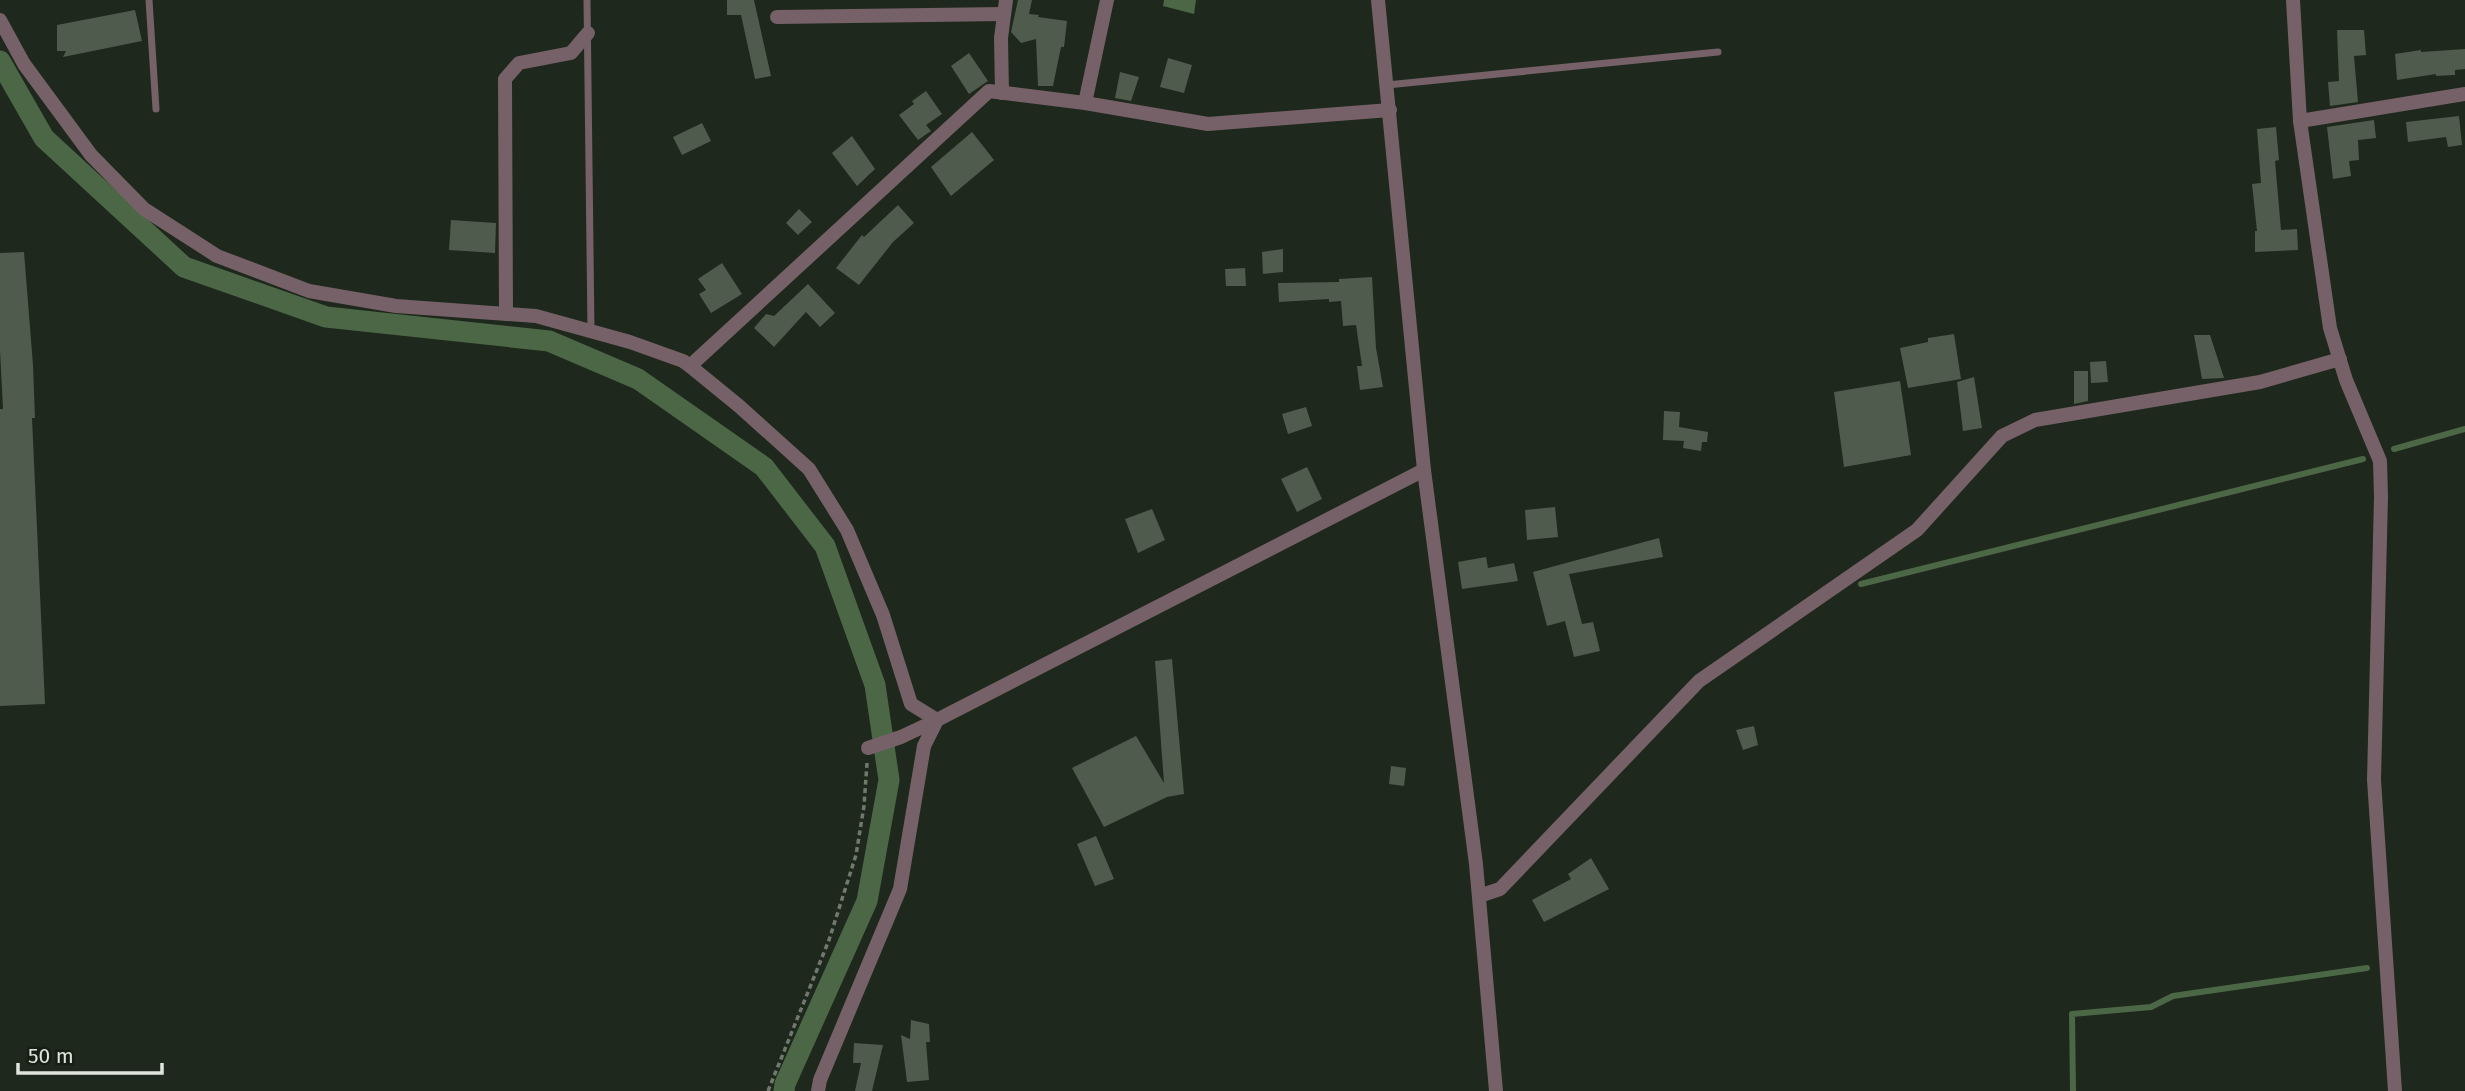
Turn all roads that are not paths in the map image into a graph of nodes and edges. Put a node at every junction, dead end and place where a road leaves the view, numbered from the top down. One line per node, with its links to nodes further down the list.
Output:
1 (149, 0): 15 (lane)
2 (587, 0): 9 (lane)
3 (1107, 0): 14 (street)
4 (1378, 0): 11 (street)
5 (2293, 0): 17 (street)
6 (1005, 7): 7 (street); 12 (street)
7 (777, 17)
8 (0, 20): 18 (street)
9 (588, 33): 18 (street); 19 (lane)
10 (1718, 52): 11 (lane)
11 (1387, 85): 16 (street)
12 (1002, 93): 14 (street); 21 (street)
13 (2465, 94): 17 (street)
14 (1085, 103): 16 (street)
15 (156, 108)
16 (1390, 110): 22 (street)
17 (2300, 121): 20 (street)
18 (506, 314): 19 (street)
19 (591, 331): 21 (street)
20 (2340, 359): 25 (street); 28 (street)
21 (690, 366): 23 (street)
22 (1423, 470): 23 (street); 25 (street)
23 (937, 720): 24 (street); 26 (street)
24 (868, 748)
25 (1479, 896): 27 (street)
26 (818, 1091)
27 (1496, 1091)
28 (2395, 1091)

